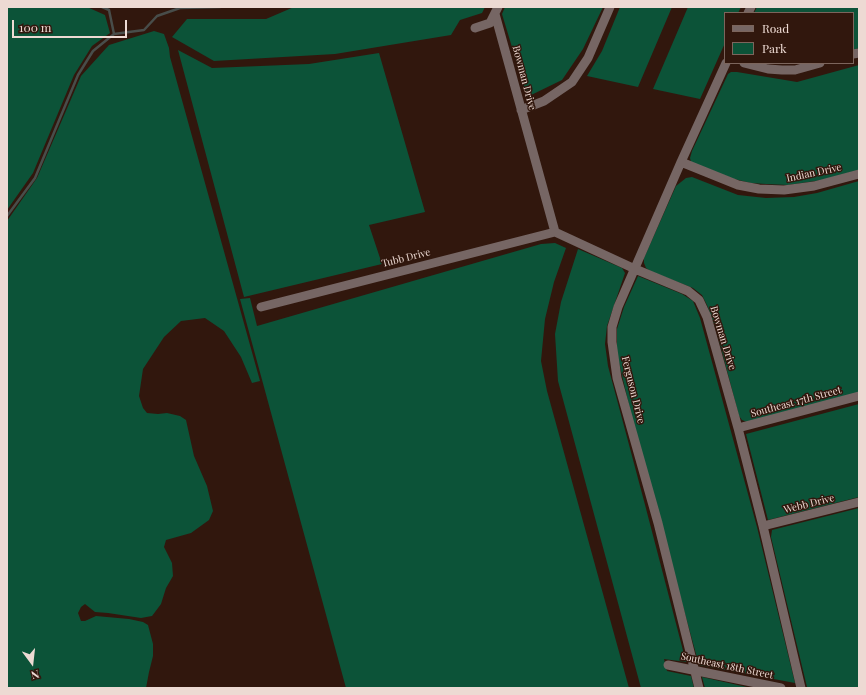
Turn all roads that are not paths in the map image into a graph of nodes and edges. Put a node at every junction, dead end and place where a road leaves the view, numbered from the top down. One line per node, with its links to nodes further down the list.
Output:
1 (610, 7): 7 (street)
2 (497, 10): 3 (street, Bowman Drive); 7 (street, Bowman Drive)
3 (476, 28)
4 (726, 64): 8 (street, Ferguson Drive)
5 (748, 64): 6 (street)
6 (816, 64)
7 (521, 110): 10 (street, Bowman Drive)
8 (681, 162): 9 (street, Indian Drive); 11 (street, Ferguson Drive)
9 (859, 174)
10 (555, 232): 11 (street, Bowman Drive); 12 (street, Tubb Drive)
11 (635, 269): 14 (street, Bowman Drive); 18 (street, Ferguson Drive)
12 (261, 307)
13 (859, 396): 14 (street, Southeast 17th Street)
14 (738, 428): 16 (street, Bowman Drive)
15 (859, 502): 16 (street, Webb Drive)
16 (764, 526): 21 (street, Bowman Drive)
17 (668, 665): 18 (street, Southeast 18th Street)
18 (694, 670): 19 (street, Ferguson Drive); 20 (street, Southeast 18th Street)
19 (699, 688)
20 (781, 688)
21 (801, 688)

